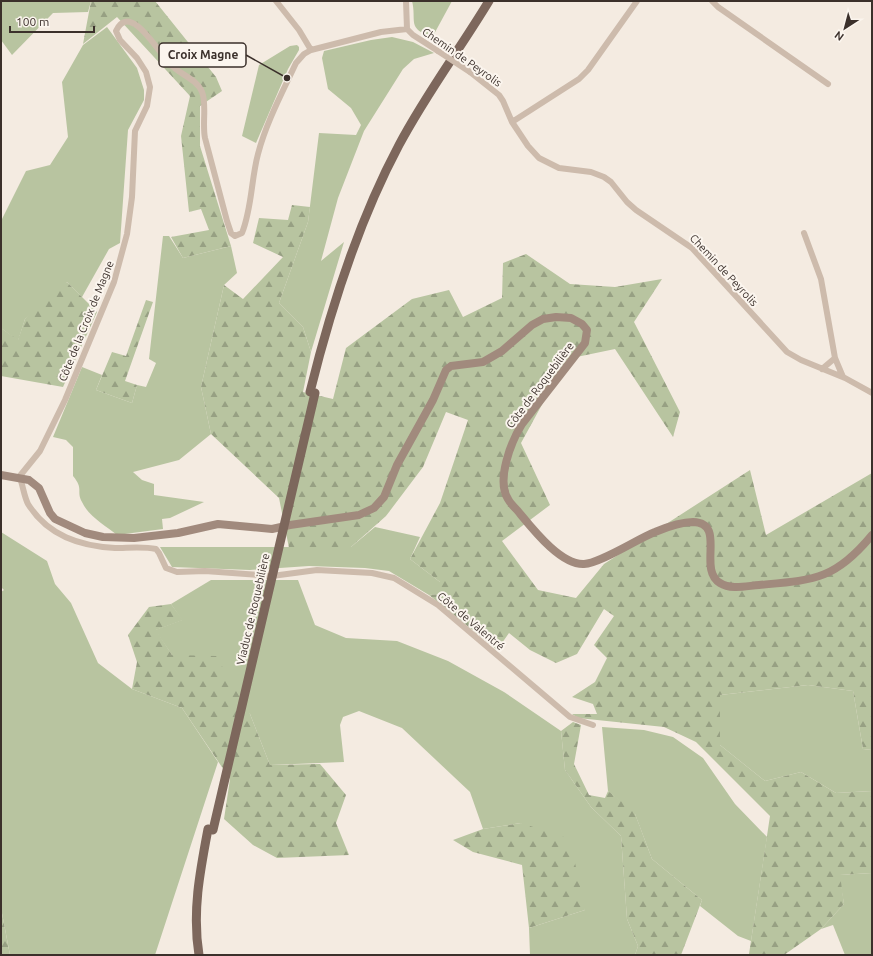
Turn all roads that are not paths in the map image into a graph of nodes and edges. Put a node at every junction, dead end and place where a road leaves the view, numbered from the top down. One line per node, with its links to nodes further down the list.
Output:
1 (276, 1): 7 (street)
2 (406, 1): 6 (street, Chemin de Peyrolis)
3 (490, 1): 21 (main road, Viaduc de Roquebilière, bridge)
4 (637, 1): 9 (street)
5 (712, 1): 8 (street)
6 (407, 29): 7 (street, Côte de la Croix de Magne); 9 (street, Chemin de Peyrolis, bridge)
7 (311, 50): 16 (street, Côte de la Croix de Magne)
8 (828, 84)
9 (512, 122): 12 (street, Chemin de Peyrolis)
10 (804, 233): 11 (street)
11 (835, 358): 12 (street); 13 (street)
12 (822, 369): 13 (street, Chemin de Peyrolis)
13 (843, 377): 14 (street, Chemin de Peyrolis)
14 (872, 393)
15 (1, 475): 16 (street)
16 (19, 477): 17 (street); 18 (street, Côte de Valentré)
17 (29, 480): 18 (street); 19 (street, Côte de Roquebilière)
18 (24, 489): 20 (street, Côte de Valentré)
19 (872, 535)
20 (593, 725)
21 (200, 955)

